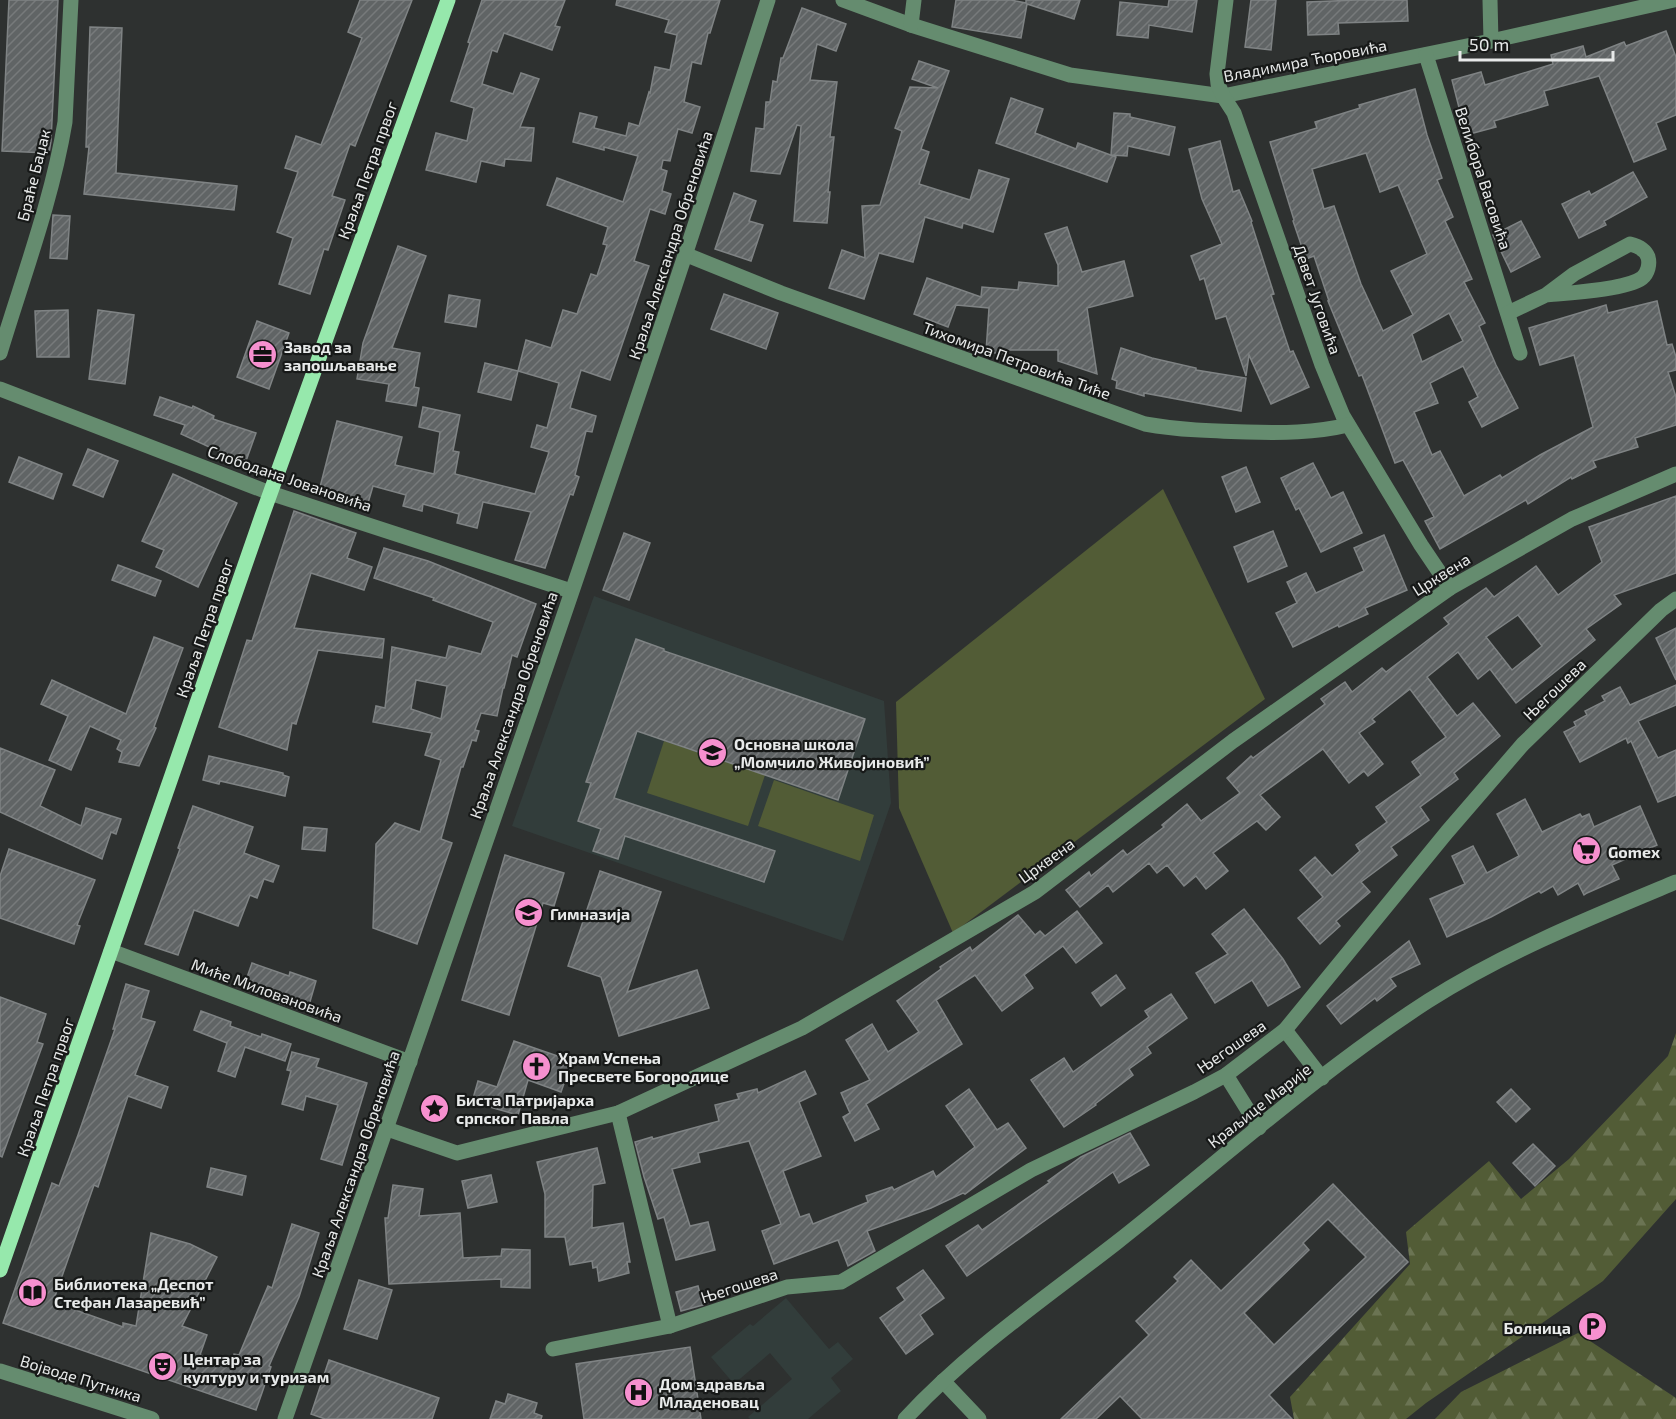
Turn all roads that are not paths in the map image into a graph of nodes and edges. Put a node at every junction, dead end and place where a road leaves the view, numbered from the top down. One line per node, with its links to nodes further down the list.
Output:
1 (71, 0): 16 (street, Браће Баџак)
2 (448, 0): 21 (main road, Краља Петра првог)
3 (768, 0): 13 (street, Краља Александра Обреновића)
4 (843, 0): 9 (street, Владимира Ћоровића)
5 (914, 0): 9 (street)
6 (1226, 0): 12 (street, Девет Југовића)
7 (1490, 0): 10 (street)
8 (1674, 0): 10 (street, Владимира Ћоровића)
9 (911, 25): 12 (street, Владимира Ћоровића)
10 (1491, 41): 11 (street, Владимира Ћоровића)
11 (1426, 55): 12 (street, Владимира Ћоровића); 15 (street, Велибора Васовића)
12 (1223, 96): 19 (street, Девет Југовића)
13 (687, 255): 19 (street, Тихомира Петровића Тиће); 23 (street, Краља Александра Обреновића)
14 (1546, 295): 14 (street); 15 (street)
15 (1508, 313): 17 (street, Велибора Васовића)
16 (0, 352)
17 (1520, 353)
18 (0, 389): 21 (street, Слободана Јовановића)
19 (1348, 425): 22 (street, Девет Југовића)
20 (1676, 474): 22 (street, Црквена)
21 (270, 492): 23 (street, Слободана Јовановића); 26 (main road, Краља Петра првог)
22 (1450, 588): 31 (street, Црквена)
23 (572, 591): 28 (street, Краља Александра Обреновића)
24 (1676, 599): 27 (street, Његошева)
25 (1676, 882): 30 (street, Краљице Марије)
26 (111, 951): 28 (street, Миће Миловановића); 34 (main road, Краља Петра првог)
27 (1285, 1030): 29 (street, Његошева); 30 (street)
28 (410, 1062): 33 (street, Краља Александра Обреновића)
29 (1226, 1075): 32 (street); 35 (street, Његошева)
30 (1322, 1078): 32 (street, Краљице Марије)
31 (618, 1113): 33 (street, Црквена); 35 (street)
32 (1259, 1128): 38 (street, Краљице Марије)
33 (387, 1129): 40 (street, Краља Александра Обреновића)
34 (0, 1270)
35 (670, 1326): 36 (street, Његошева)
36 (553, 1349)
37 (0, 1371): 39 (street, Војводе Путника)
38 (943, 1381): 41 (street, Краљице Марије); 42 (street)
39 (152, 1419)
40 (285, 1419)
41 (905, 1419)
42 (979, 1419)

